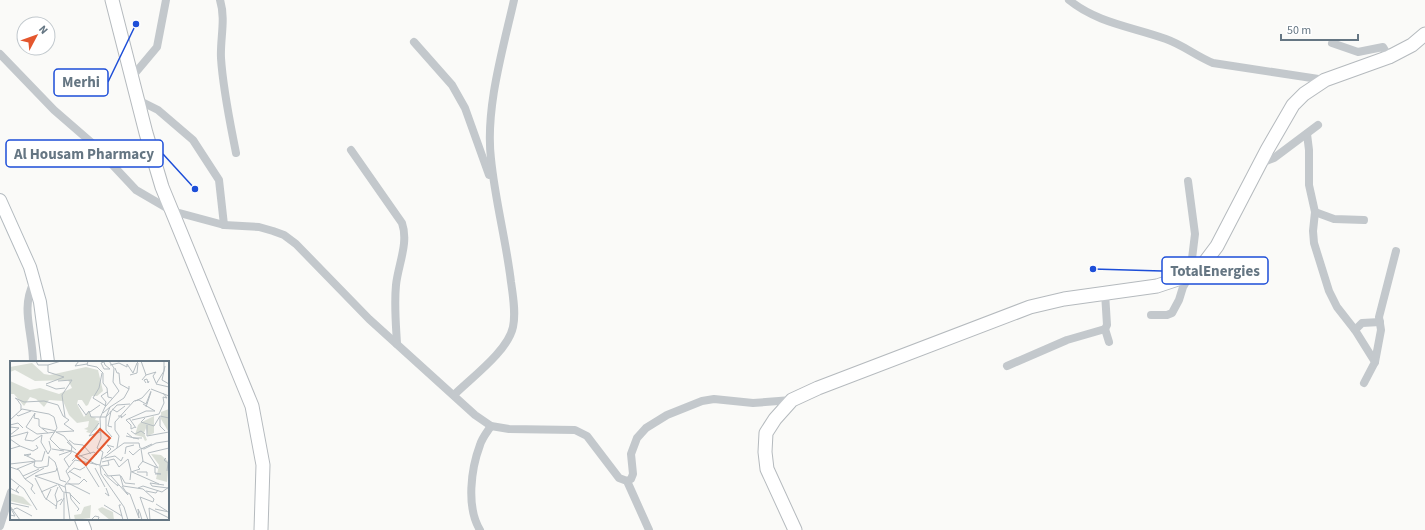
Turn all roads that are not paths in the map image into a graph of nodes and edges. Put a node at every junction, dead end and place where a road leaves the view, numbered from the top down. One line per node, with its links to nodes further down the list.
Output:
1 (112, 0): 11 (main road)
2 (166, 0): 11 (street)
3 (220, 0): 17 (street)
4 (514, 0): 20 (street)
5 (1069, 0): 12 (street)
6 (1425, 34): 10 (main road)
7 (414, 42): 20 (street)
8 (1332, 43): 10 (street)
9 (0, 54): 22 (street)
10 (1388, 57): 12 (main road)
11 (132, 78): 13 (main road)
12 (1325, 80): 18 (main road)
13 (138, 100): 22 (main road); 25 (street)
14 (1318, 125): 15 (street)
15 (1307, 134): 18 (street); 23 (street)
16 (351, 150): 35 (street)
17 (236, 153)
18 (1260, 163): 27 (main road)
19 (1188, 181): 27 (street)
20 (496, 198): 41 (street)
21 (0, 200): 28 (main road)
22 (172, 211): 25 (street); 49 (main road)
23 (1315, 212): 24 (street); 33 (street)
24 (1364, 220)
25 (224, 225): 35 (street)
26 (1396, 251): 31 (street)
27 (1190, 276): 29 (main road); 30 (street)
28 (34, 282): 36 (street); 37 (main road)
29 (1105, 293): 32 (street); 42 (main road)
30 (1151, 315)
31 (1380, 322): 33 (street); 38 (street)
32 (1105, 329): 34 (street); 39 (street)
33 (1355, 330): 38 (street)
34 (1109, 342)
35 (397, 344): 41 (street)
36 (33, 361)
37 (48, 361)
38 (1374, 362): 40 (street)
39 (1007, 366)
40 (1364, 383)
41 (454, 395): 43 (street)
42 (792, 400): 44 (street); 52 (main road)
43 (491, 426): 44 (street); 50 (street)
44 (627, 481): 51 (street)
45 (10, 495): 47 (street)
46 (82, 520): 48 (main road)
47 (0, 526)
48 (86, 530)
49 (261, 530)
50 (480, 530)
51 (648, 530)
52 (795, 530)

